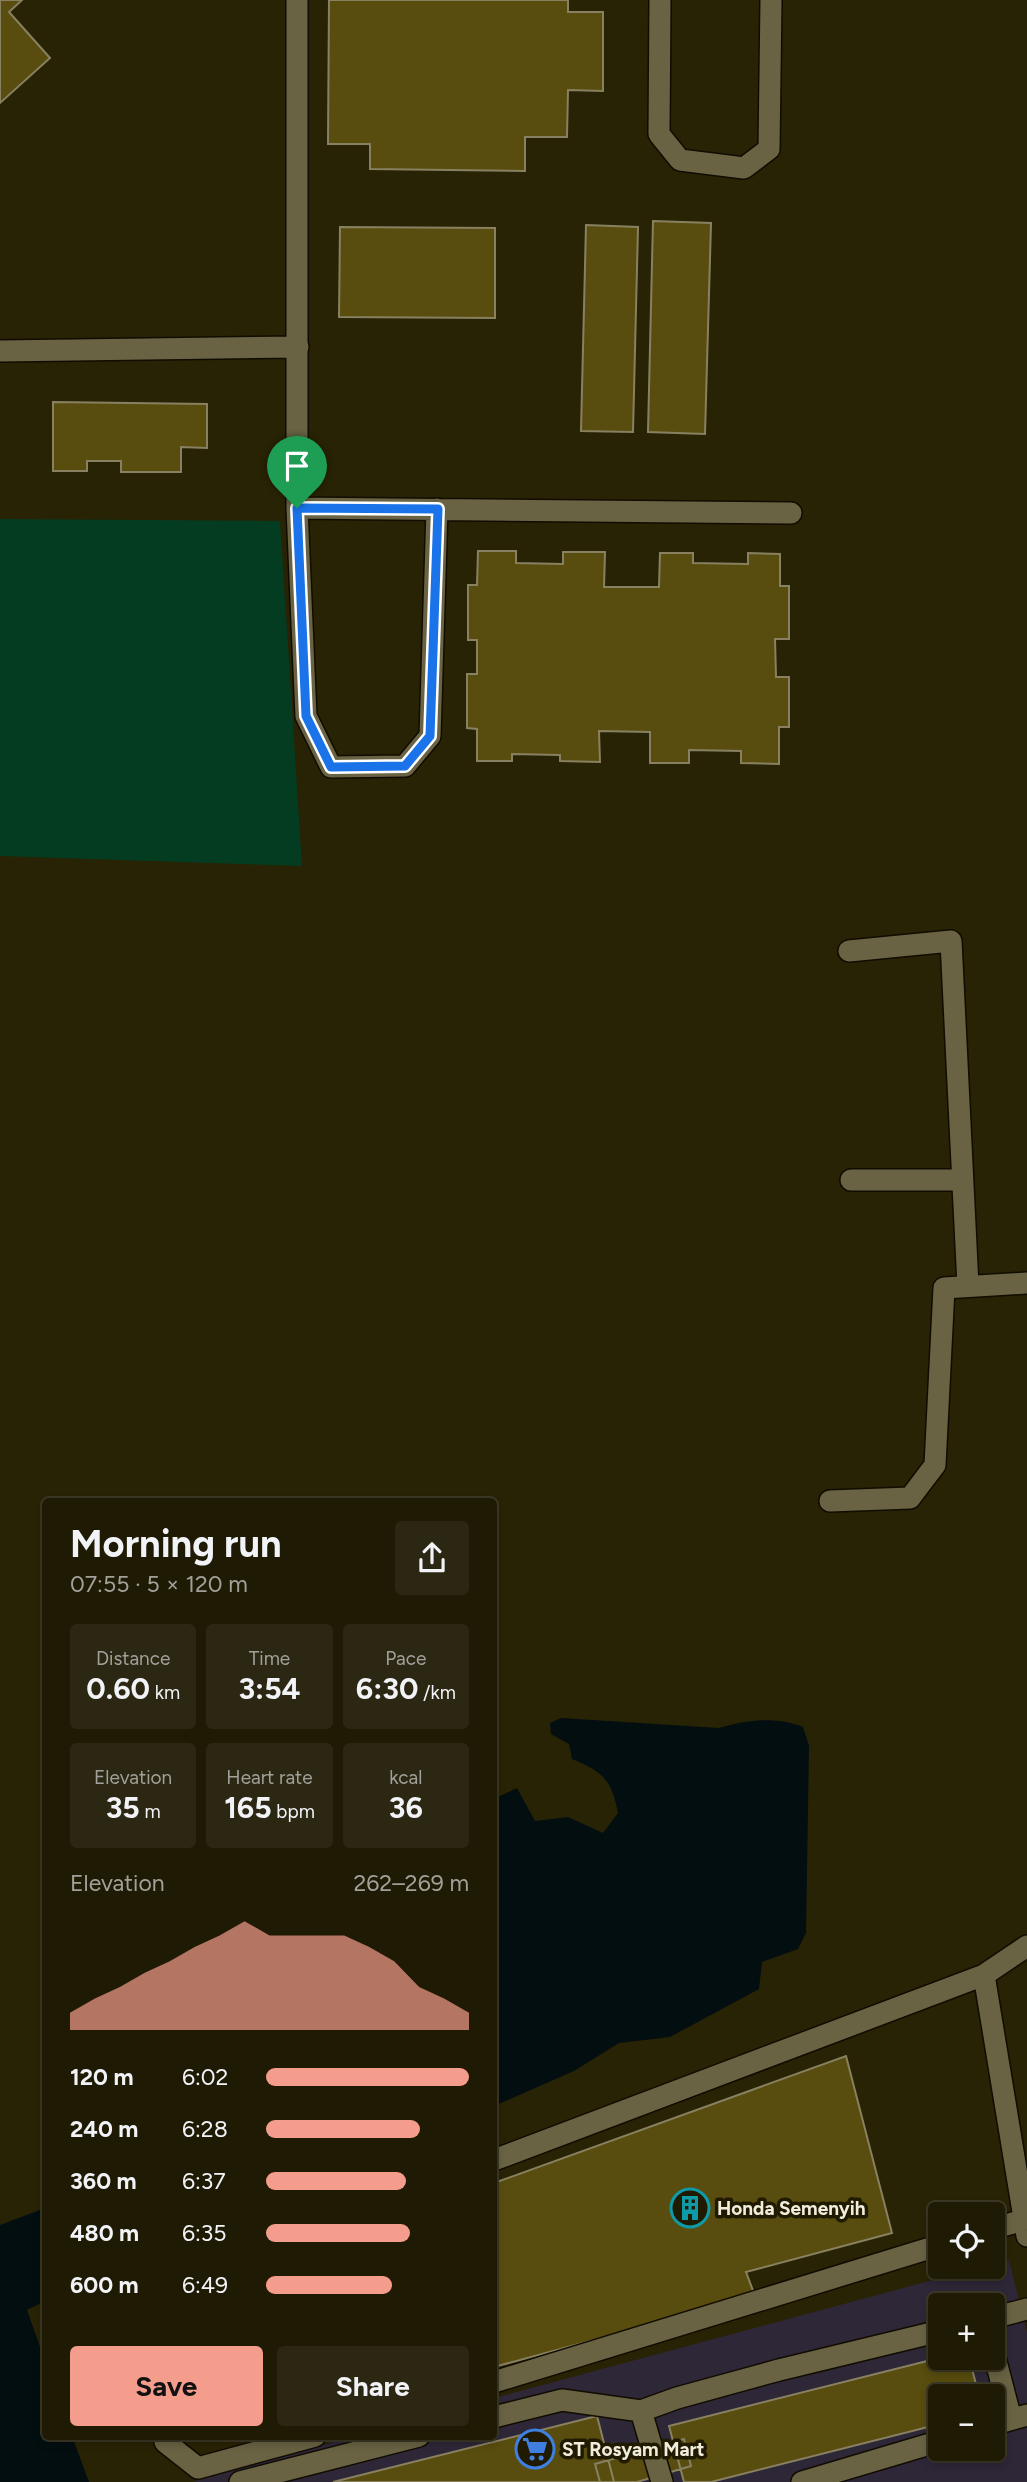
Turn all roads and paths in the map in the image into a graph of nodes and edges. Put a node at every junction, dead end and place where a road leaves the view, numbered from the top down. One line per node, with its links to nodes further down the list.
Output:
1 (297, 0): 4 (lane)
2 (660, 0): 3 (lane)
3 (771, 0)
4 (298, 347): 5 (lane); 6 (lane)
5 (0, 351)
6 (297, 508): 7 (lane); 7 (lane)
7 (438, 509): 8 (lane)
8 (791, 513)
9 (849, 951): 11 (lane)
10 (851, 1180): 11 (lane)
11 (962, 1180): 13 (lane)
12 (1027, 1283): 13 (lane)
13 (968, 1286): 14 (lane)
14 (830, 1501)
15 (1027, 1947): 16 (lane)
16 (984, 1975): 17 (lane); 18 (lane)
17 (497, 2159)
18 (1025, 2228): 19 (lane)
19 (1005, 2229)
20 (928, 2249): 25 (lane)
21 (1027, 2309): 22 (lane)
22 (1005, 2315)
23 (928, 2333): 26 (lane)
24 (998, 2370): 28 (lane)
25 (497, 2381)
26 (641, 2411): 27 (lane); 34 (lane)
27 (497, 2416)
28 (1010, 2420)
29 (165, 2440): 30 (lane)
30 (300, 2440)
31 (403, 2440): 33 (lane)
32 (928, 2445): 35 (lane)
33 (240, 2482)
34 (662, 2482)
35 (802, 2482)

